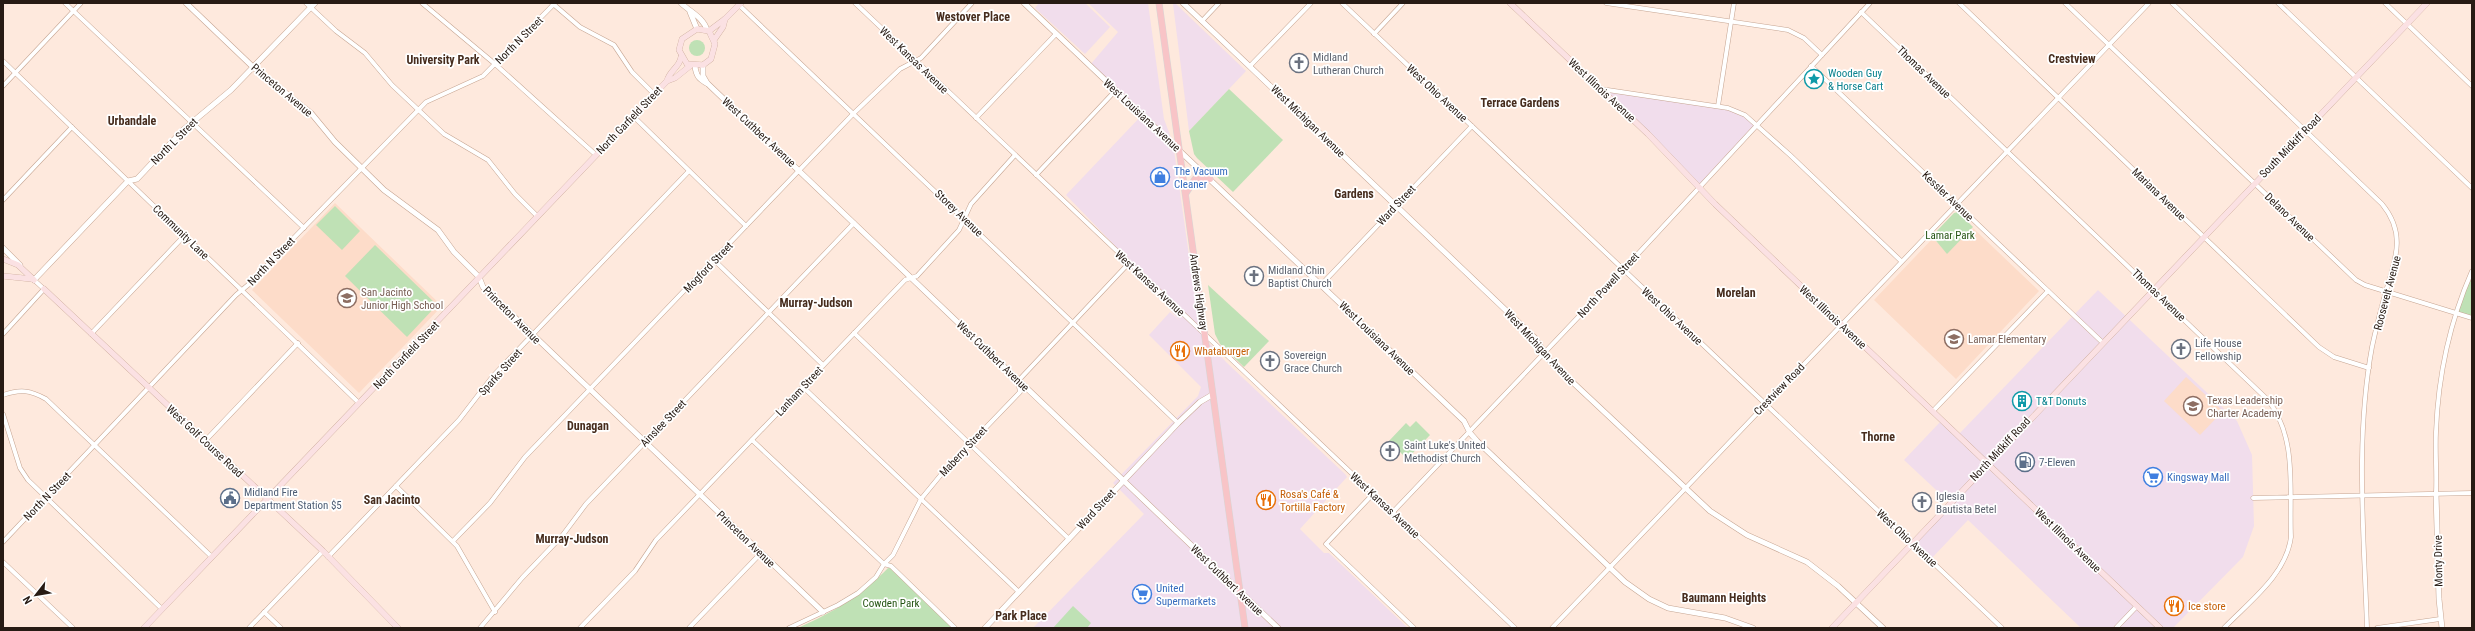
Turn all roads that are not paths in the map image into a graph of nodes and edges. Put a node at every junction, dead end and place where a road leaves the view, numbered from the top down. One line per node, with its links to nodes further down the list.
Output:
1 (65, 3): 31 (street)
2 (81, 3): 31 (street)
3 (186, 3): 53 (street, Princeton Avenue)
4 (306, 3): 30 (street)
5 (315, 3): 30 (street, North L Street)
6 (422, 3): 48 (street)
7 (681, 3): 32 (street)
8 (856, 3): 47 (street, West Kansas Avenue)
9 (972, 3): 47 (street, Mogford Street)
10 (1159, 3): 74 (main road, Andrews Highway)
11 (1183, 3): 35 (street, West Michigan Avenue)
12 (1219, 3): 35 (street)
13 (1311, 3): 51 (street)
14 (1342, 3): 41 (street, West Ohio Avenue)
15 (1403, 3): 41 (street)
16 (1510, 3): 60 (main road, West Illinois Avenue)
17 (1606, 3): 36 (street)
18 (1734, 3): 36 (street)
19 (1870, 3): 33 (street, North Powell Street)
20 (1958, 3): 63 (street, Mariana Avenue)
21 (2065, 3): 43 (street, Delano Avenue)
22 (2149, 3): 43 (street, Crestview Road)
23 (2172, 3): 73 (street, Roosevelt Avenue)
24 (2278, 3): 55 (street)
25 (2385, 3): 37 (street)
26 (2427, 3): 37 (main road, South Midkiff Road)
27 (553, 4): 48 (street, North N Street); 62 (street)
28 (740, 4): 34 (main road); 66 (street, Storey Avenue)
29 (1028, 4): 40 (street, West Louisiana Avenue)
30 (311, 8): 53 (street, North L Street); 65 (street)
31 (73, 11): 54 (street); 69 (street)
32 (690, 12): 38 (street); 39 (street)
33 (1861, 12): 44 (street, North Powell Street); 75 (street, Thomas Avenue)
34 (725, 19): 39 (main road); 42 (main road)
35 (1202, 21): 51 (street, West Michigan Avenue)
36 (1731, 21): 44 (street); 64 (street)
37 (2406, 23): 55 (main road, South Midkiff Road); 59 (street)
38 (697, 29): 39 (main road); 45 (main road)
39 (708, 30): 42 (main road)
40 (1056, 34): 61 (street, West Louisiana Avenue); 68 (street)
41 (1374, 34): 70 (street, West Ohio Avenue)
42 (714, 40): 49 (main road)
43 (2109, 45): 63 (street, Crestview Road); 84 (street, Delano Avenue)
44 (1822, 55): 52 (street, North Powell Street)
45 (681, 57): 50 (main road); 56 (main road)
46 (3, 61): 54 (street, Community Lane)
47 (915, 61): 66 (street, Mogford Street); 68 (street, West Kansas Avenue)
48 (495, 64): 65 (street, North N Street); 76 (street)
49 (703, 65): 50 (main road); 57 (street)
50 (692, 66): 56 (main road); 57 (street, West Cuthbert Avenue)
51 (1250, 66): 90 (street, West Michigan Avenue)
52 (1811, 66): 71 (street, North Powell Street); 89 (street, Kessler Avenue)
53 (253, 67): 69 (street, North L Street); 78 (street, Princeton Avenue)
54 (16, 73): 58 (street); 72 (street, Community Lane)
55 (2356, 77): 73 (main road, South Midkiff Road); 86 (street)
56 (667, 81): 62 (main road, North Garfield Street)
57 (708, 84): 80 (street, West Cuthbert Avenue)
58 (3, 86)
59 (2472, 86)
60 (1601, 89): 64 (street); 85 (main road, West Illinois Avenue)
61 (1115, 91): 74 (street, West Louisiana Avenue); 81 (street)
62 (654, 94): 67 (main road, North Garfield Street)
63 (2058, 98): 75 (street, Crestview Road); 97 (street, Mariana Avenue)
64 (1718, 106): 71 (street)
65 (418, 110): 78 (street, North N Street); 91 (street)
66 (854, 113): 80 (street, Mogford Street); 92 (street, Storey Avenue)
67 (633, 116): 76 (main road, North Garfield Street); 79 (street)
68 (976, 118): 77 (street, West Kansas Avenue)
69 (191, 123): 83 (street, North L Street); 95 (street)
70 (1472, 126): 90 (street, Ward Street); 103 (street, West Ohio Avenue)
71 (1756, 126): 85 (street, North Powell Street); 101 (street)
72 (72, 127): 83 (street, Community Lane); 88 (street)
73 (2305, 130): 84 (main road, South Midkiff Road); 114 (street, Roosevelt Avenue)
74 (1179, 151): 82 (street, West Louisiana Avenue); 87 (main road, Andrews Highway)
75 (2007, 151): 89 (street, Crestview Road); 111 (street, Thomas Avenue)
76 (596, 155): 91 (main road, North Garfield Street)
77 (1015, 155): 81 (street, West Kansas Avenue); 92 (street, Lanham Street)
78 (361, 168): 95 (street, North N Street); 106 (street, Princeton Avenue)
79 (689, 171): 94 (street); 123 (street, Sparks Street)
80 (800, 171): 93 (street, West Cuthbert Avenue); 94 (street, Mogford Street)
81 (1036, 175): 102 (street, West Kansas Avenue)
82 (1210, 179): 87 (main road); 109 (street, West Louisiana Avenue)
83 (128, 181): 96 (street, Community Lane); 108 (street, North L Street)
84 (2254, 183): 97 (main road, South Midkiff Road); 114 (street, Delano Avenue)
85 (1700, 186): 103 (street, North Powell Street); 119 (main road, West Illinois Avenue)
86 (2472, 188)
87 (1186, 193): 124 (main road, Andrews Highway)
88 (3, 200)
89 (1956, 204): 101 (street, Crestview Road); 113 (street, Kessler Avenue)
90 (1396, 205): 109 (street, Ward Street); 127 (street, West Michigan Avenue)
91 (537, 216): 106 (main road, North Garfield Street)
92 (963, 217): 107 (street, Lanham Street); 118 (street, Storey Avenue)
93 (854, 223): 107 (street, West Cuthbert Avenue); 115 (street, Ainslee Street)
94 (746, 226): 100 (street, Mogford Street)
95 (304, 228): 112 (street, North N Street)
96 (185, 235): 112 (street, Community Lane); 122 (street)
97 (2203, 236): 111 (main road, South Midkiff Road); 129 (street, Mariana Avenue)
98 (3, 248): 108 (street)
99 (3, 259): 108 (main road)
100 (714, 260): 115 (street); 133 (street, Mogford Street)
101 (1901, 261): 119 (street, Crestview Road)
102 (1129, 263): 118 (street, Maberry Street); 124 (street, West Kansas Avenue)
103 (1623, 270): 127 (street, North Powell Street); 137 (street, West Ohio Avenue)
104 (2472, 271): 116 (street)
105 (3, 276): 108 (main road)
106 (479, 277): 123 (street, Princeton Avenue); 136 (main road, North Garfield Street)
107 (911, 278): 120 (street, Lanham Street); 130 (street, West Cuthbert Avenue)
108 (34, 280): 110 (street)
109 (1321, 285): 141 (street, West Louisiana Avenue)
110 (44, 289): 121 (street); 122 (main road, West Golf Course Road)
111 (2152, 289): 125 (main road, North Midkiff Road); 157 (street, Thomas Avenue)
112 (242, 290): 126 (street, Community Lane); 132 (street, North N Street)
113 (2048, 291): 125 (street, Kessler Avenue); 138 (street)
114 (2386, 291): 116 (street, Delano Avenue); 129 (street, Roosevelt Avenue)
115 (769, 312): 128 (street); 144 (street, Ainslee Street)
116 (2456, 313): 117 (street, Delano Avenue); 151 (street)
117 (2472, 318)
118 (1073, 322): 130 (street, Maberry Street); 140 (street, Storey Avenue)
119 (1841, 324): 137 (street, Crestview Road); 138 (main road, West Illinois Avenue)
120 (854, 333): 128 (street, Lanham Street); 145 (street)
121 (3, 334)
122 (91, 334): 132 (main road, West Golf Course Road)
123 (533, 335): 133 (street, Princeton Avenue); 149 (street, Sparks Street)
124 (1205, 335): 135 (main road, Andrews Highway); 153 (street, West Kansas Avenue)
125 (2102, 342): 147 (main road, North Midkiff Road)
126 (298, 343): 136 (street, Community Lane); 143 (street)
127 (1545, 352): 141 (street, North Powell Street); 150 (street, West Michigan Avenue)
128 (824, 365): 131 (street, Lanham Street)
129 (2369, 368): 155 (street, Roosevelt Avenue)
130 (1018, 381): 145 (street, Maberry Street); 148 (street, West Cuthbert Avenue)
131 (803, 387): 142 (street, Lanham Street); 160 (street)
132 (149, 389): 143 (main road, West Golf Course Road); 146 (street, North N Street)
133 (591, 390): 144 (street, Princeton Avenue); 163 (street, Mogford Street)
134 (3, 395): 146 (street)
135 (1212, 395): 140 (street, Ward Street); 174 (main road, Andrews Highway)
136 (359, 403): 159 (main road, North Garfield Street)
137 (1765, 403): 150 (street, Crestview Road); 165 (street, West Ohio Avenue)
138 (1932, 411): 147 (main road, West Illinois Avenue)
139 (3, 414): 156 (street)
140 (1178, 423): 148 (street, Ward Street)
141 (1469, 432): 161 (street, North Powell Street); 172 (street, West Louisiana Avenue)
142 (752, 440): 154 (street, Lanham Street); 171 (street)
143 (205, 441): 159 (main road, West Golf Course Road)
144 (645, 442): 154 (street, Princeton Avenue); 179 (street, Ainslee Street)
145 (970, 444): 160 (street, Maberry Street); 162 (street)
146 (95, 445): 156 (street, North N Street); 168 (street)
147 (1987, 463): 165 (main road, North Midkiff Road); 176 (main road, West Illinois Avenue)
148 (1122, 480): 162 (street, Ward Street); 174 (street, West Cuthbert Avenue)
149 (396, 486): 163 (street); 169 (street, Sparks Street)
150 (1685, 487): 172 (street, Crestview Road); 175 (street, West Michigan Avenue)
151 (2436, 493): 152 (street); 155 (street); 181 (street, Monty Drive)
152 (2472, 493)
153 (1373, 494): 161 (street, West Kansas Avenue); 195 (street)
154 (700, 495): 167 (street, Princeton Avenue); 188 (street, Lanham Street)
155 (2363, 495): 157 (street); 205 (street, Roosevelt Avenue)
156 (46, 497): 164 (street, North N Street); 177 (street)
157 (2290, 497): 158 (street); 204 (street, Thomas Avenue)
158 (2253, 498)
159 (268, 499): 166 (main road, West Golf Course Road); 168 (main road, North Garfield Street)
160 (921, 499): 171 (street, Maberry Street); 173 (street)
161 (1392, 513): 196 (street, West Kansas Avenue)
162 (1069, 539): 173 (street, Ward Street)
163 (453, 541): 179 (street)
164 (3, 542)
165 (1912, 543): 175 (main road, North Midkiff Road); 201 (street, West Ohio Avenue)
166 (322, 551): 169 (main road, West Golf Course Road); 178 (street)
167 (761, 553): 180 (street, Princeton Avenue); 189 (street)
168 (212, 557): 177 (main road, North Garfield Street)
169 (328, 557): 182 (main road, West Golf Course Road)
170 (3, 562): 183 (street)
171 (884, 564): 180 (street, Maberry Street); 191 (street)
172 (1610, 567): 197 (street, Crestview Road); 198 (street, West Louisiana Avenue)
173 (1019, 592): 192 (street, Ward Street)
174 (1240, 592): 193 (main road, Andrews Highway); 194 (street, West Cuthbert Avenue)
175 (1855, 603): 199 (main road, North Midkiff Road); 200 (street, West Michigan Avenue)
176 (2137, 606): 202 (street); 203 (main road, West Illinois Avenue)
177 (162, 609): 184 (main road, North Garfield Street)
178 (264, 612): 185 (street); 186 (street)
179 (495, 612): 187 (street, Ainslee Street)
180 (823, 612): 190 (street, Maberry Street)
181 (2440, 619): 206 (street); 207 (street, Monty Drive)
182 (396, 627)
183 (73, 628)
184 (144, 628)
185 (249, 628)
186 (281, 628)
187 (480, 628)
188 (580, 628)
189 (689, 628)
190 (789, 628)
191 (955, 628)
192 (985, 628)
193 (1245, 628)
194 (1278, 628)
195 (1414, 628)
196 (1514, 628)
197 (1552, 628)
198 (1753, 628)
199 (1832, 628)
200 (1883, 628)
201 (2002, 628)
202 (2116, 628)
203 (2160, 628)
204 (2224, 628)
205 (2367, 628)
206 (2377, 628)
207 (2442, 628)

